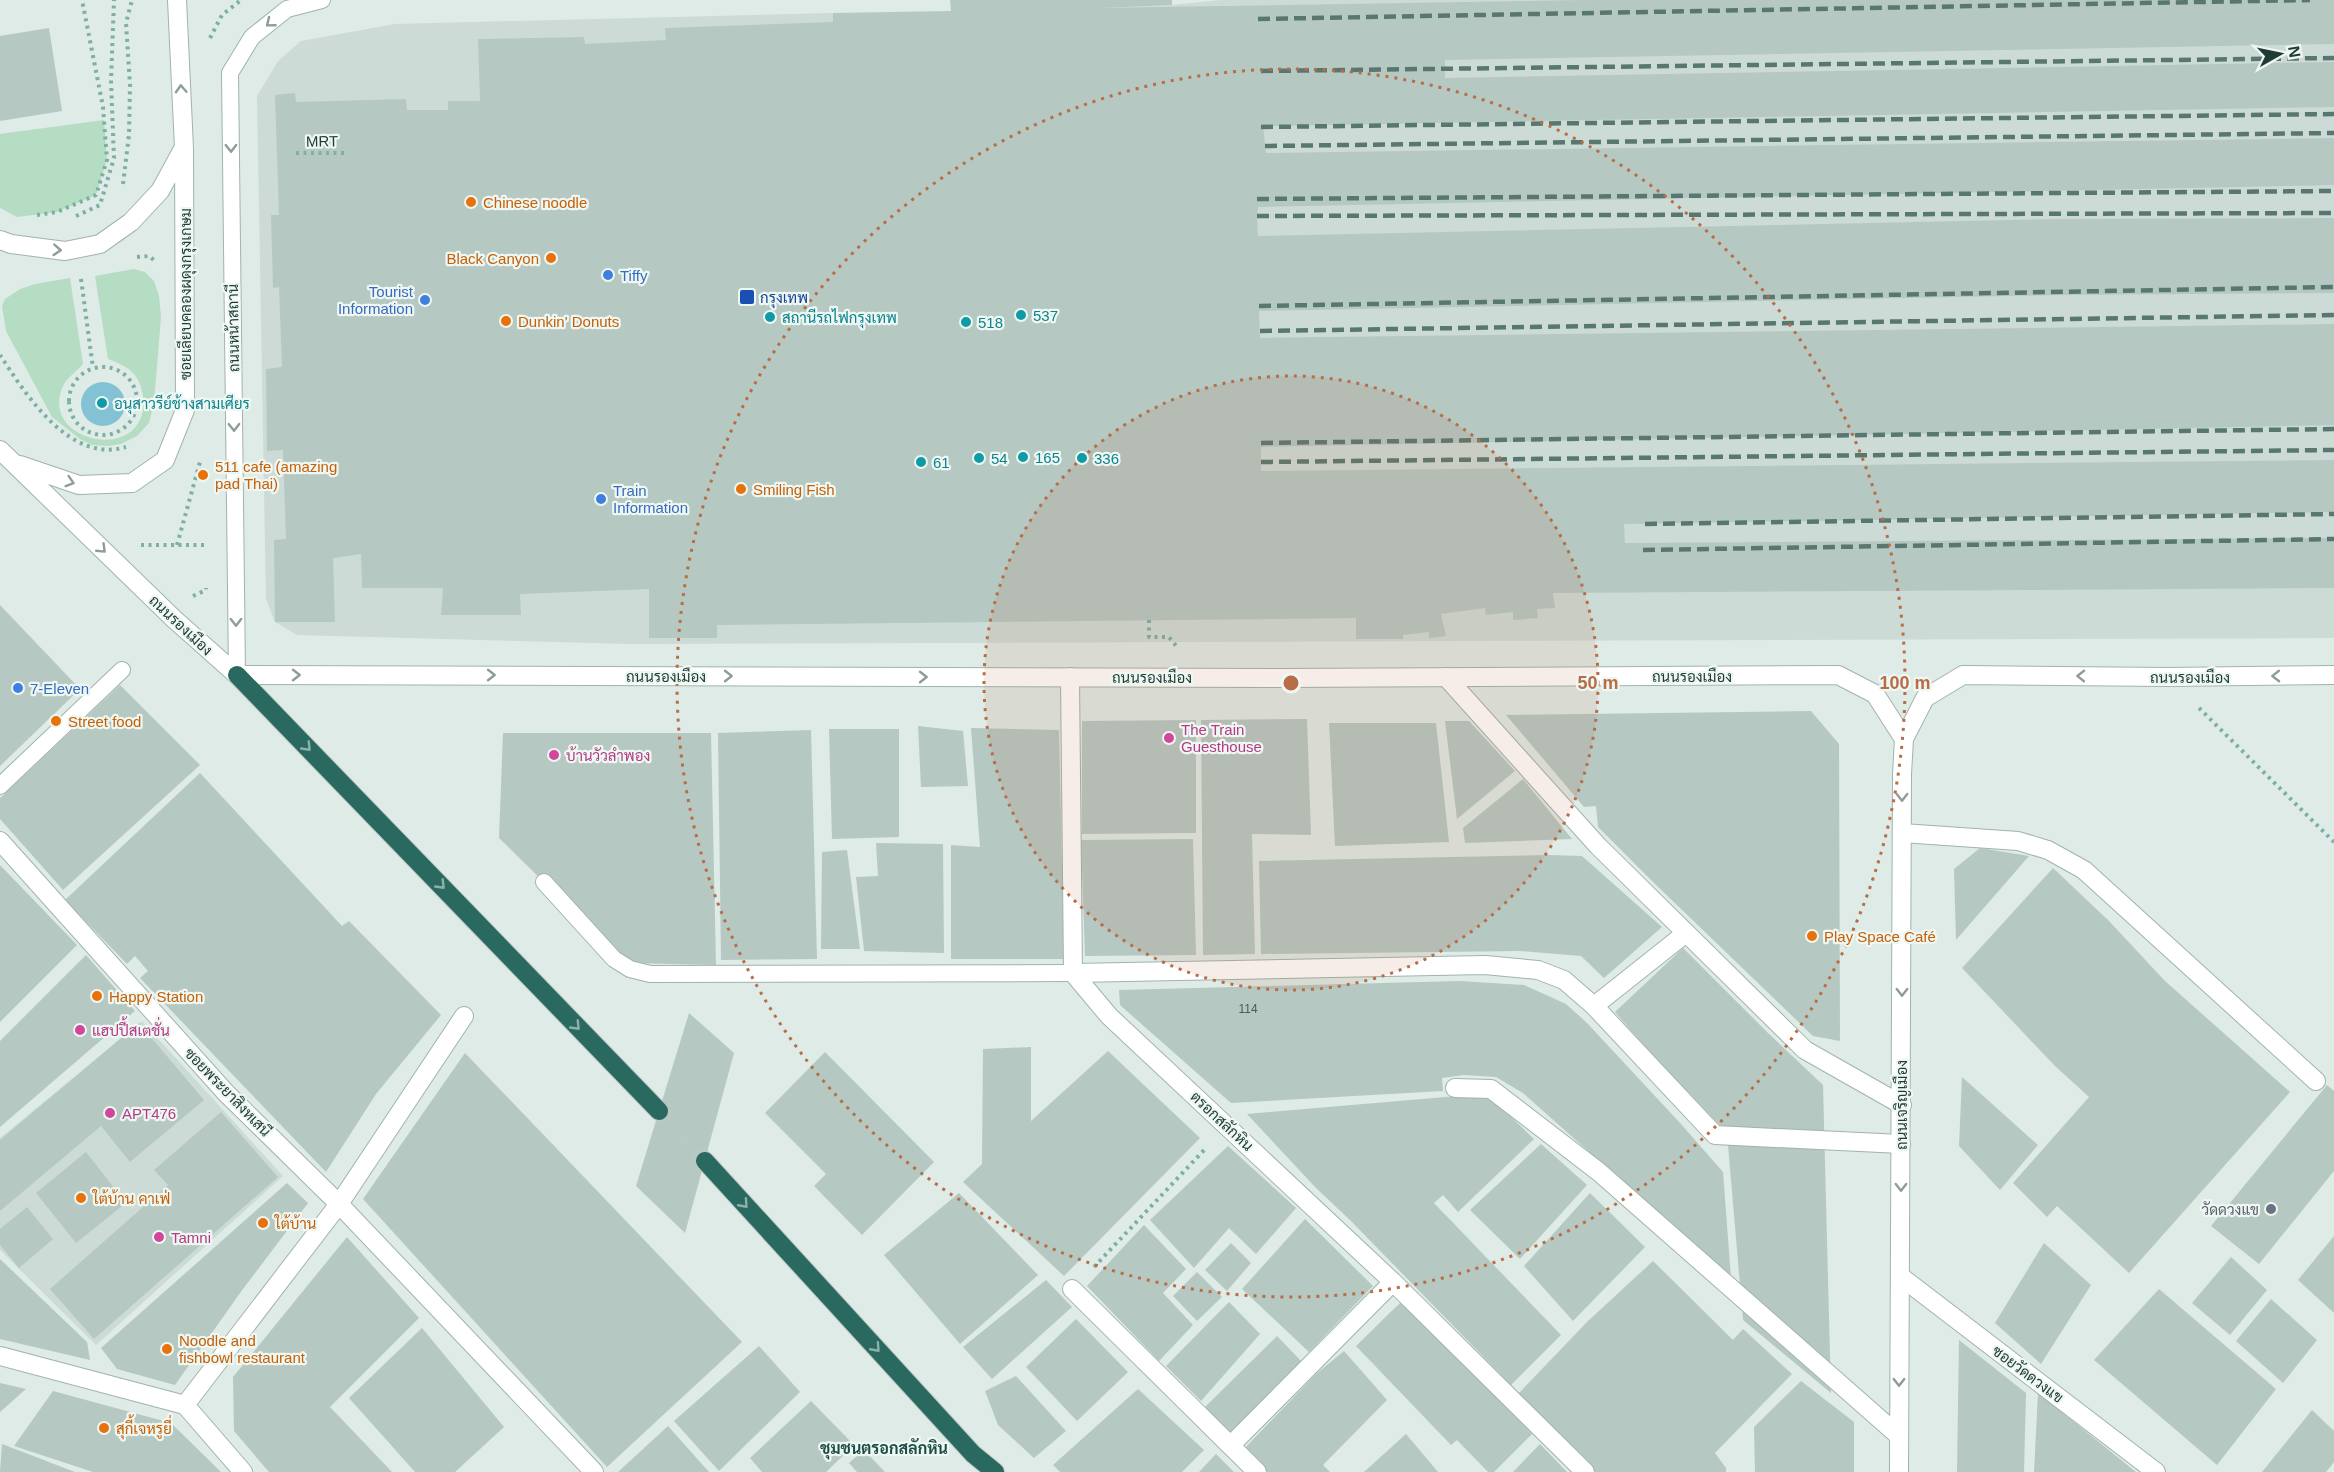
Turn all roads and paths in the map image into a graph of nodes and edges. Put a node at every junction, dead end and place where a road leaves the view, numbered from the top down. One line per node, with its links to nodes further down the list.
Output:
1 (82, 0): 10 (path)
2 (114, 0): 11 (path)
3 (132, 0): 9 (path)
4 (177, 0): 6 (street, ซอยเลียบคลองผดุงกรุงเกษม, one-way to 4)
5 (322, 0): 24 (lane, ถนนหน้าสถานี, one-way to 24)
6 (184, 148): 12 (street, one-way to 6); 20 (street, ซอยเลียบคลองผดุงกรุงเกษม, one-way to 6)
7 (296, 153): 8 (path, MRT)
8 (348, 153)
9 (122, 185)
10 (27, 216)
11 (72, 217)
12 (0, 240)
13 (149, 256): 14 (path)
14 (162, 267)
15 (80, 277): 17 (path)
16 (0, 355): 18 (path)
17 (93, 368): 17 (path)
18 (134, 445)
19 (0, 450): 20 (street, ถนนรองเมือง)
20 (15, 464): 24 (street, ถนนรองเมือง, one-way to 24)
21 (135, 545): 22 (path)
22 (208, 545)
23 (122, 670): 30 (lane)
24 (237, 675): 26 (street, ถนนรองเมือง, one-way to 26); 42 (highway, one-way to 42)
25 (2334, 675): 28 (street, ถนนรองเมือง, one-way to 28)
26 (1070, 677): 27 (street, ถนนรองเมือง); 36 (street)
27 (1446, 677): 29 (street, ถนนรองเมือง); 35 (street)
28 (2168, 677): 29 (street, ถนนรองเมือง, one-way to 29); 33 (path)
29 (1904, 739): 31 (street, ถนนเจริญเมือง, one-way to 31)
30 (0, 786)
31 (1902, 833): 39 (street); 41 (street, ถนนเจริญเมือง, one-way to 41)
32 (0, 842): 46 (street, ซอยพระยาสิงหเสนี)
33 (2334, 842)
34 (544, 882): 36 (lane)
35 (1686, 933): 37 (street); 41 (street)
36 (1073, 973): 37 (street); 43 (street, ตรอกสลักหิน)
37 (1594, 1006): 44 (street)
38 (464, 1016): 46 (street)
39 (2316, 1081)
40 (1455, 1088): 52 (street)
41 (1902, 1105): 44 (street, ถนนเจริญเมือง)
42 (659, 1112)
43 (1227, 1126): 48 (street, ตรอกสลักหิน); 49 (path)
44 (1901, 1144): 47 (street, ถนนเจริญเมือง, one-way to 47)
45 (705, 1161): 56 (highway, one-way to 56)
46 (339, 1204): 51 (street); 55 (street, ซอยพระยาสิงหเสนี)
47 (1900, 1276): 52 (street, ถนนเจริญเมือง, one-way to 52); 60 (street, ซอยวัดดวงแข)
48 (1393, 1282): 53 (street); 58 (street, ตรอกสลักหิน)
49 (1072, 1289): 53 (street)
50 (0, 1356): 51 (street)
51 (185, 1405): 54 (street)
52 (1899, 1436): 59 (street, ถนนเจริญเมือง)
53 (1230, 1445): 57 (street)
54 (243, 1472)
55 (594, 1472)
56 (995, 1472)
57 (1257, 1472)
58 (1586, 1472)
59 (1899, 1472)
60 (2156, 1472)

